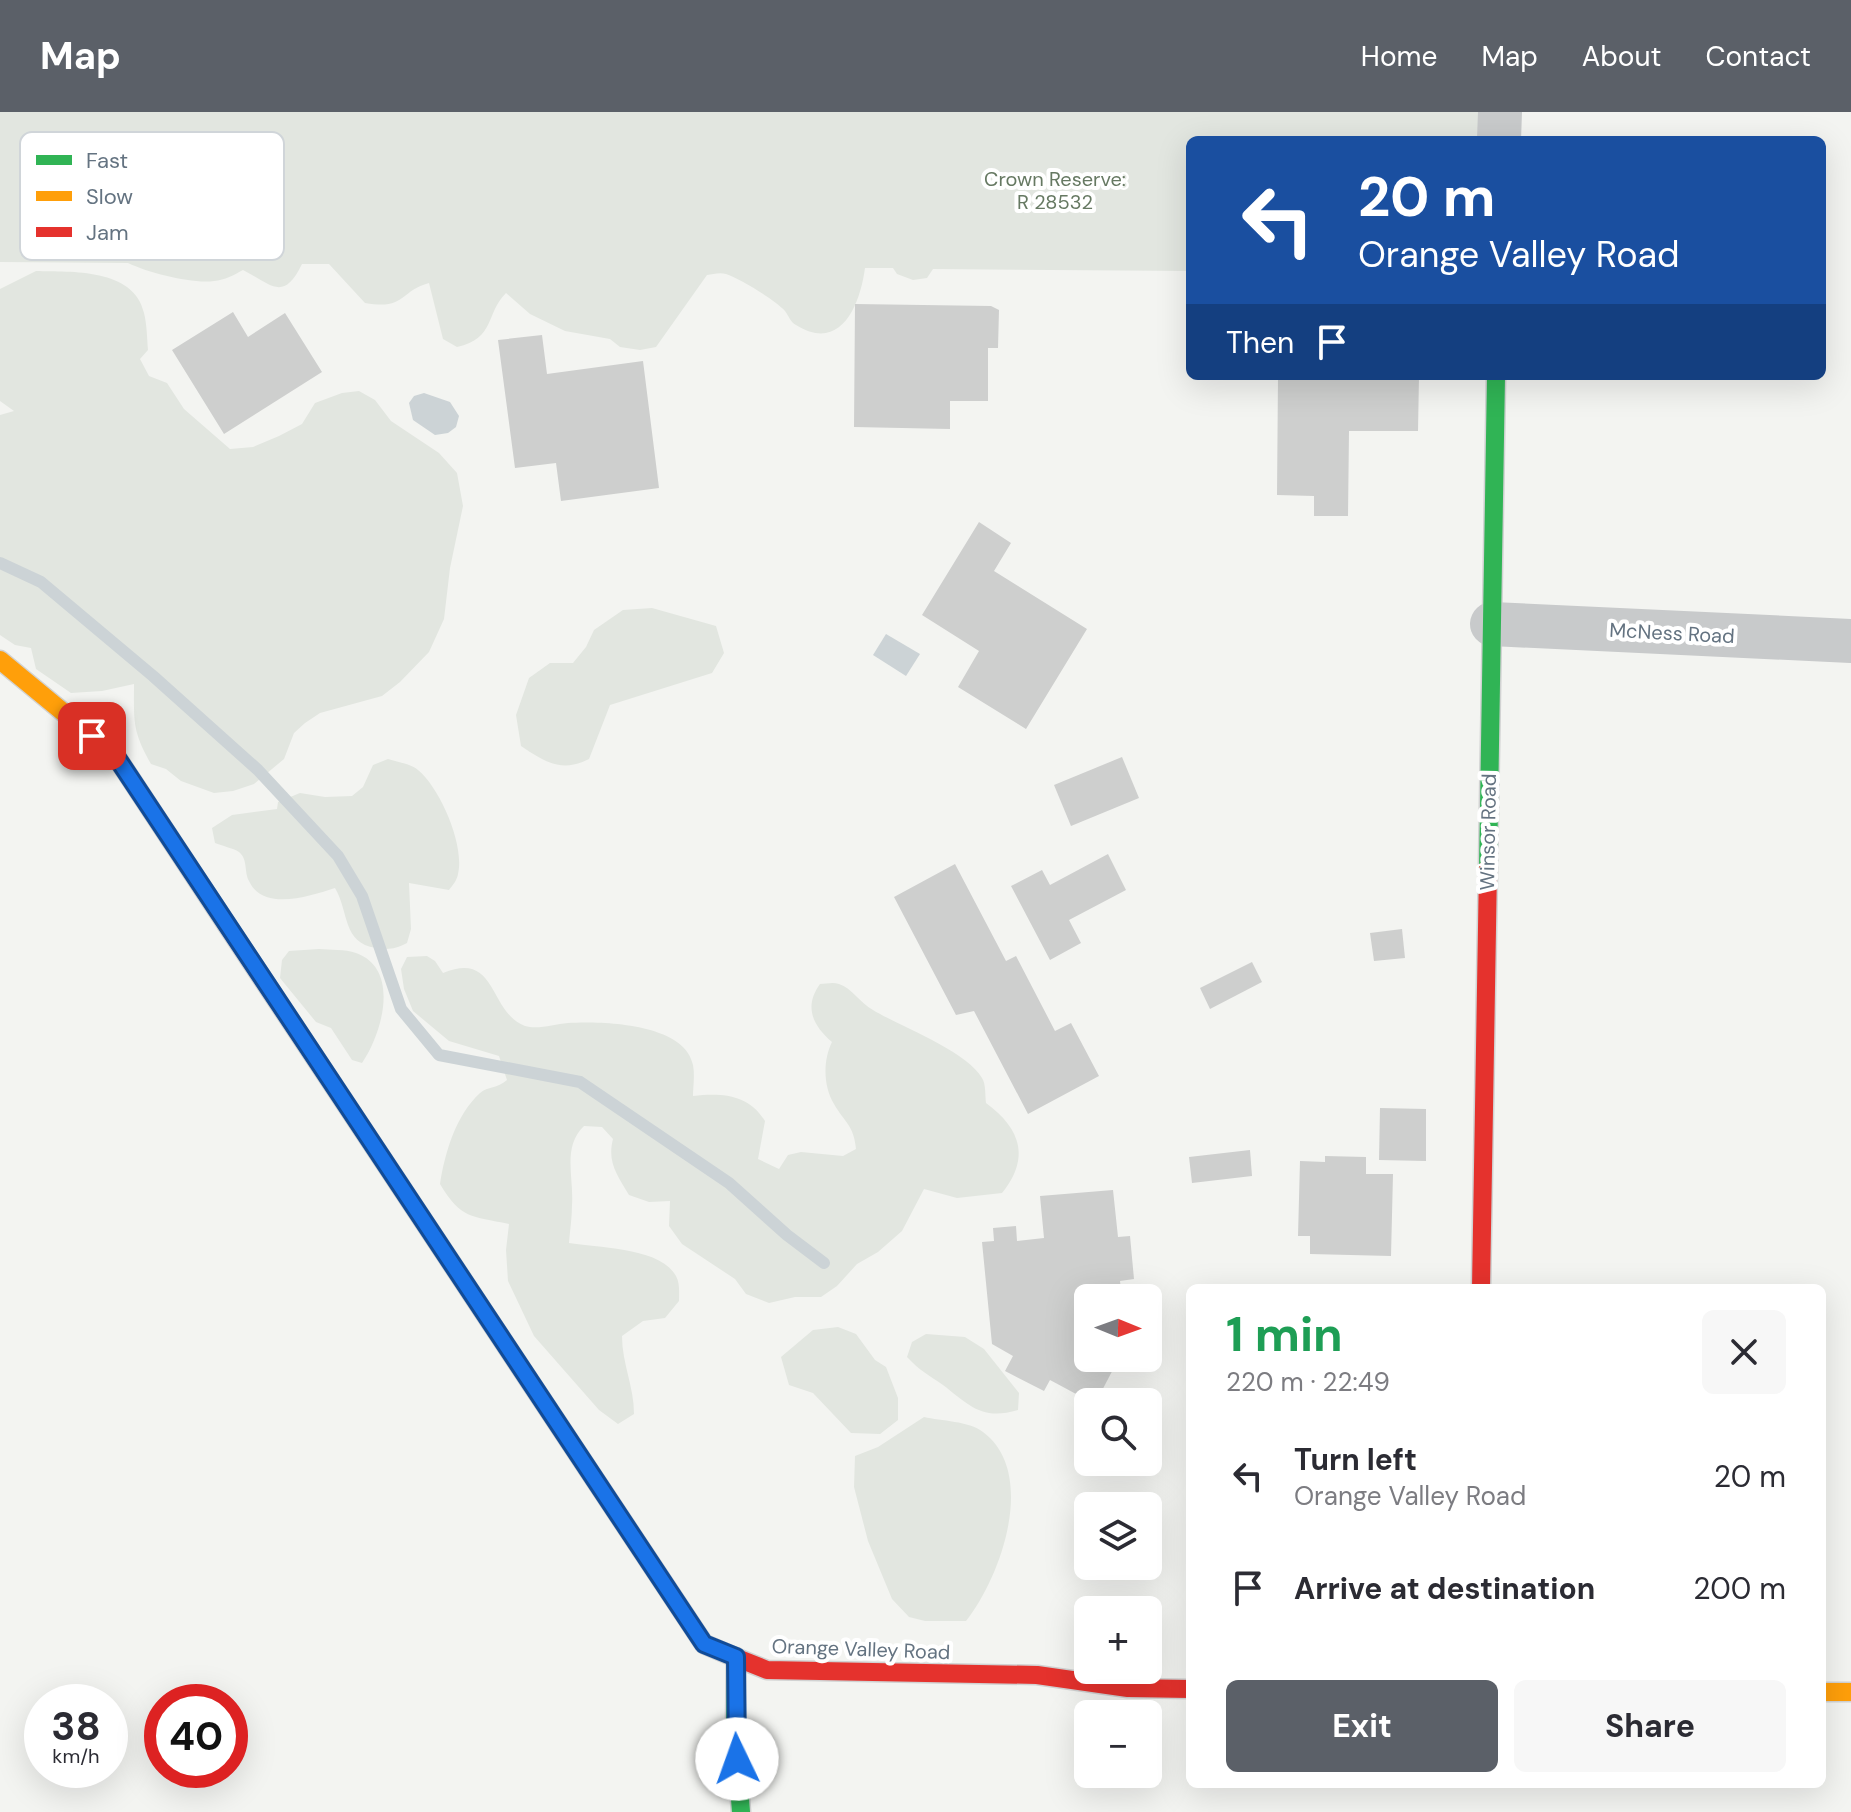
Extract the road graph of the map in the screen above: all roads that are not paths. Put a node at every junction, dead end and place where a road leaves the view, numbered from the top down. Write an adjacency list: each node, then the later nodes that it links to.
1 (1500, 112): 2 (street)
2 (1499, 136)
3 (1496, 380): 4 (street, Winsor Road)
4 (1492, 624): 5 (street, McNess Road); 7 (street, Winsor Road)
5 (1851, 641)
6 (0, 660): 8 (street, Orange Valley Road)
7 (1481, 1284)
8 (736, 1657): 10 (street, Orange Valley Road); 14 (street)
9 (1074, 1671): 10 (street, Orange Valley Road)
10 (1037, 1675): 11 (street, Orange Valley Road)
11 (1186, 1689)
12 (1826, 1692): 13 (street)
13 (1851, 1692)
14 (741, 1812)

